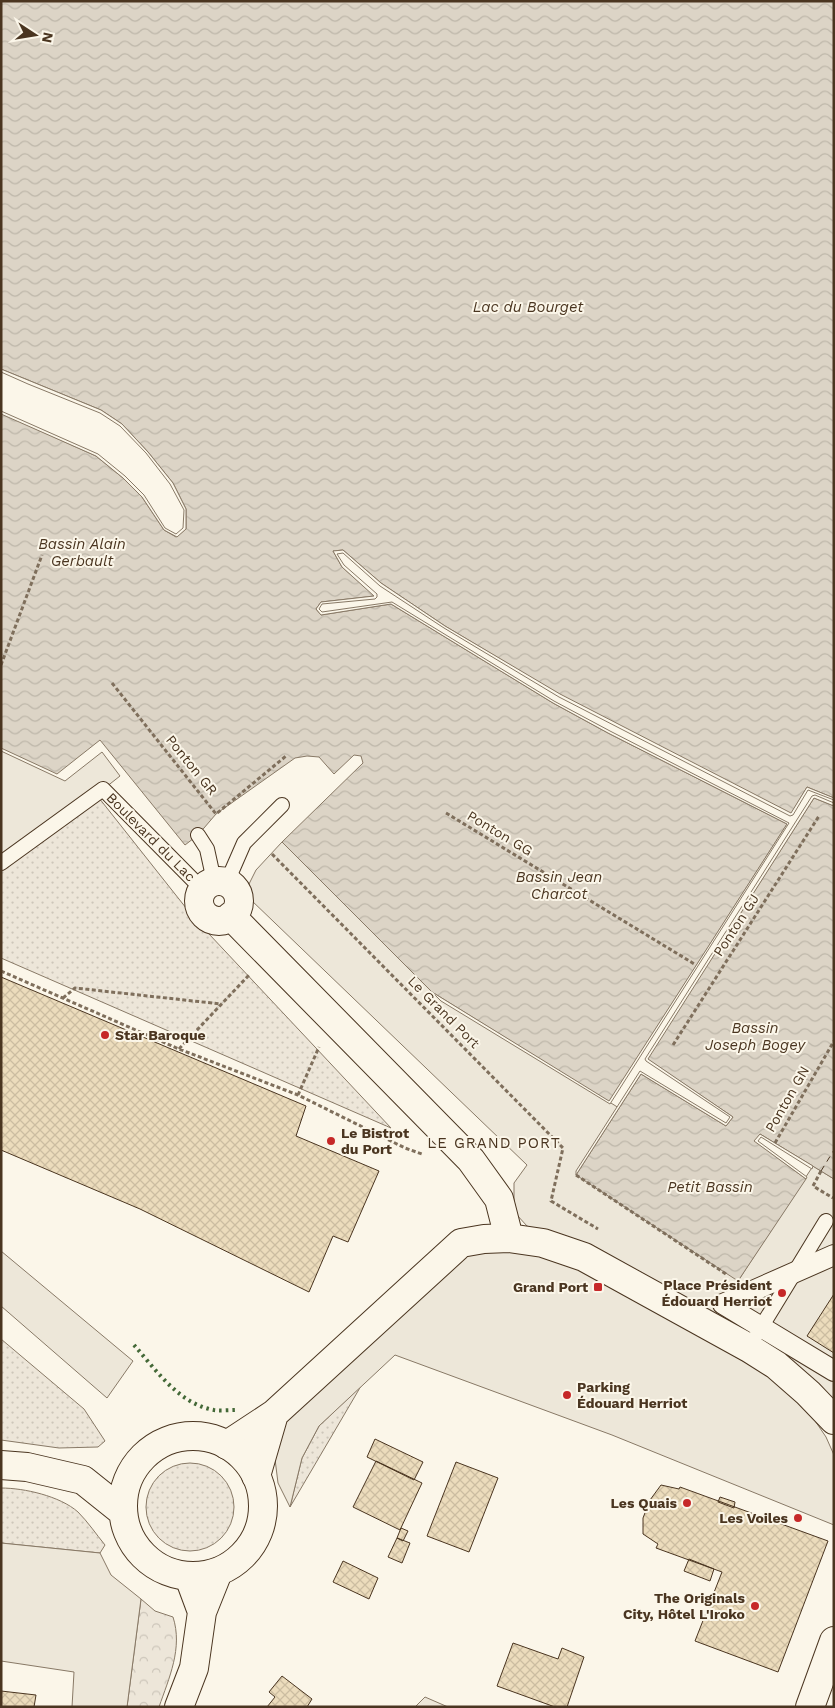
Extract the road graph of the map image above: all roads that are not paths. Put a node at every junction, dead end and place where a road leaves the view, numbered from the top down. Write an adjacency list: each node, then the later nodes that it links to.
1 (282, 804): 4 (lane)
2 (198, 835): 4 (lane)
3 (1, 863): 4 (lane, Boulevard du Lac)
4 (214, 884): 6 (street, Boulevard du Lac)
5 (826, 1220): 8 (lane)
6 (509, 1238): 9 (street); 11 (street)
7 (834, 1255): 8 (street)
8 (795, 1272): 9 (lane); 9 (street)
9 (755, 1337): 10 (street); 12 (street)
10 (834, 1371)
11 (274, 1414): 13 (street); 16 (street)
12 (834, 1420)
13 (227, 1445): 15 (street); 16 (street)
14 (1, 1465): 17 (street)
15 (133, 1470): 17 (street); 18 (street)
16 (256, 1476): 19 (street)
17 (83, 1480): 18 (street)
18 (123, 1512): 20 (street)
19 (218, 1572): 20 (street); 21 (street)
20 (189, 1577): 21 (street)
21 (202, 1612): 23 (street)
22 (834, 1641): 24 (street)
23 (179, 1707)
24 (810, 1707)

